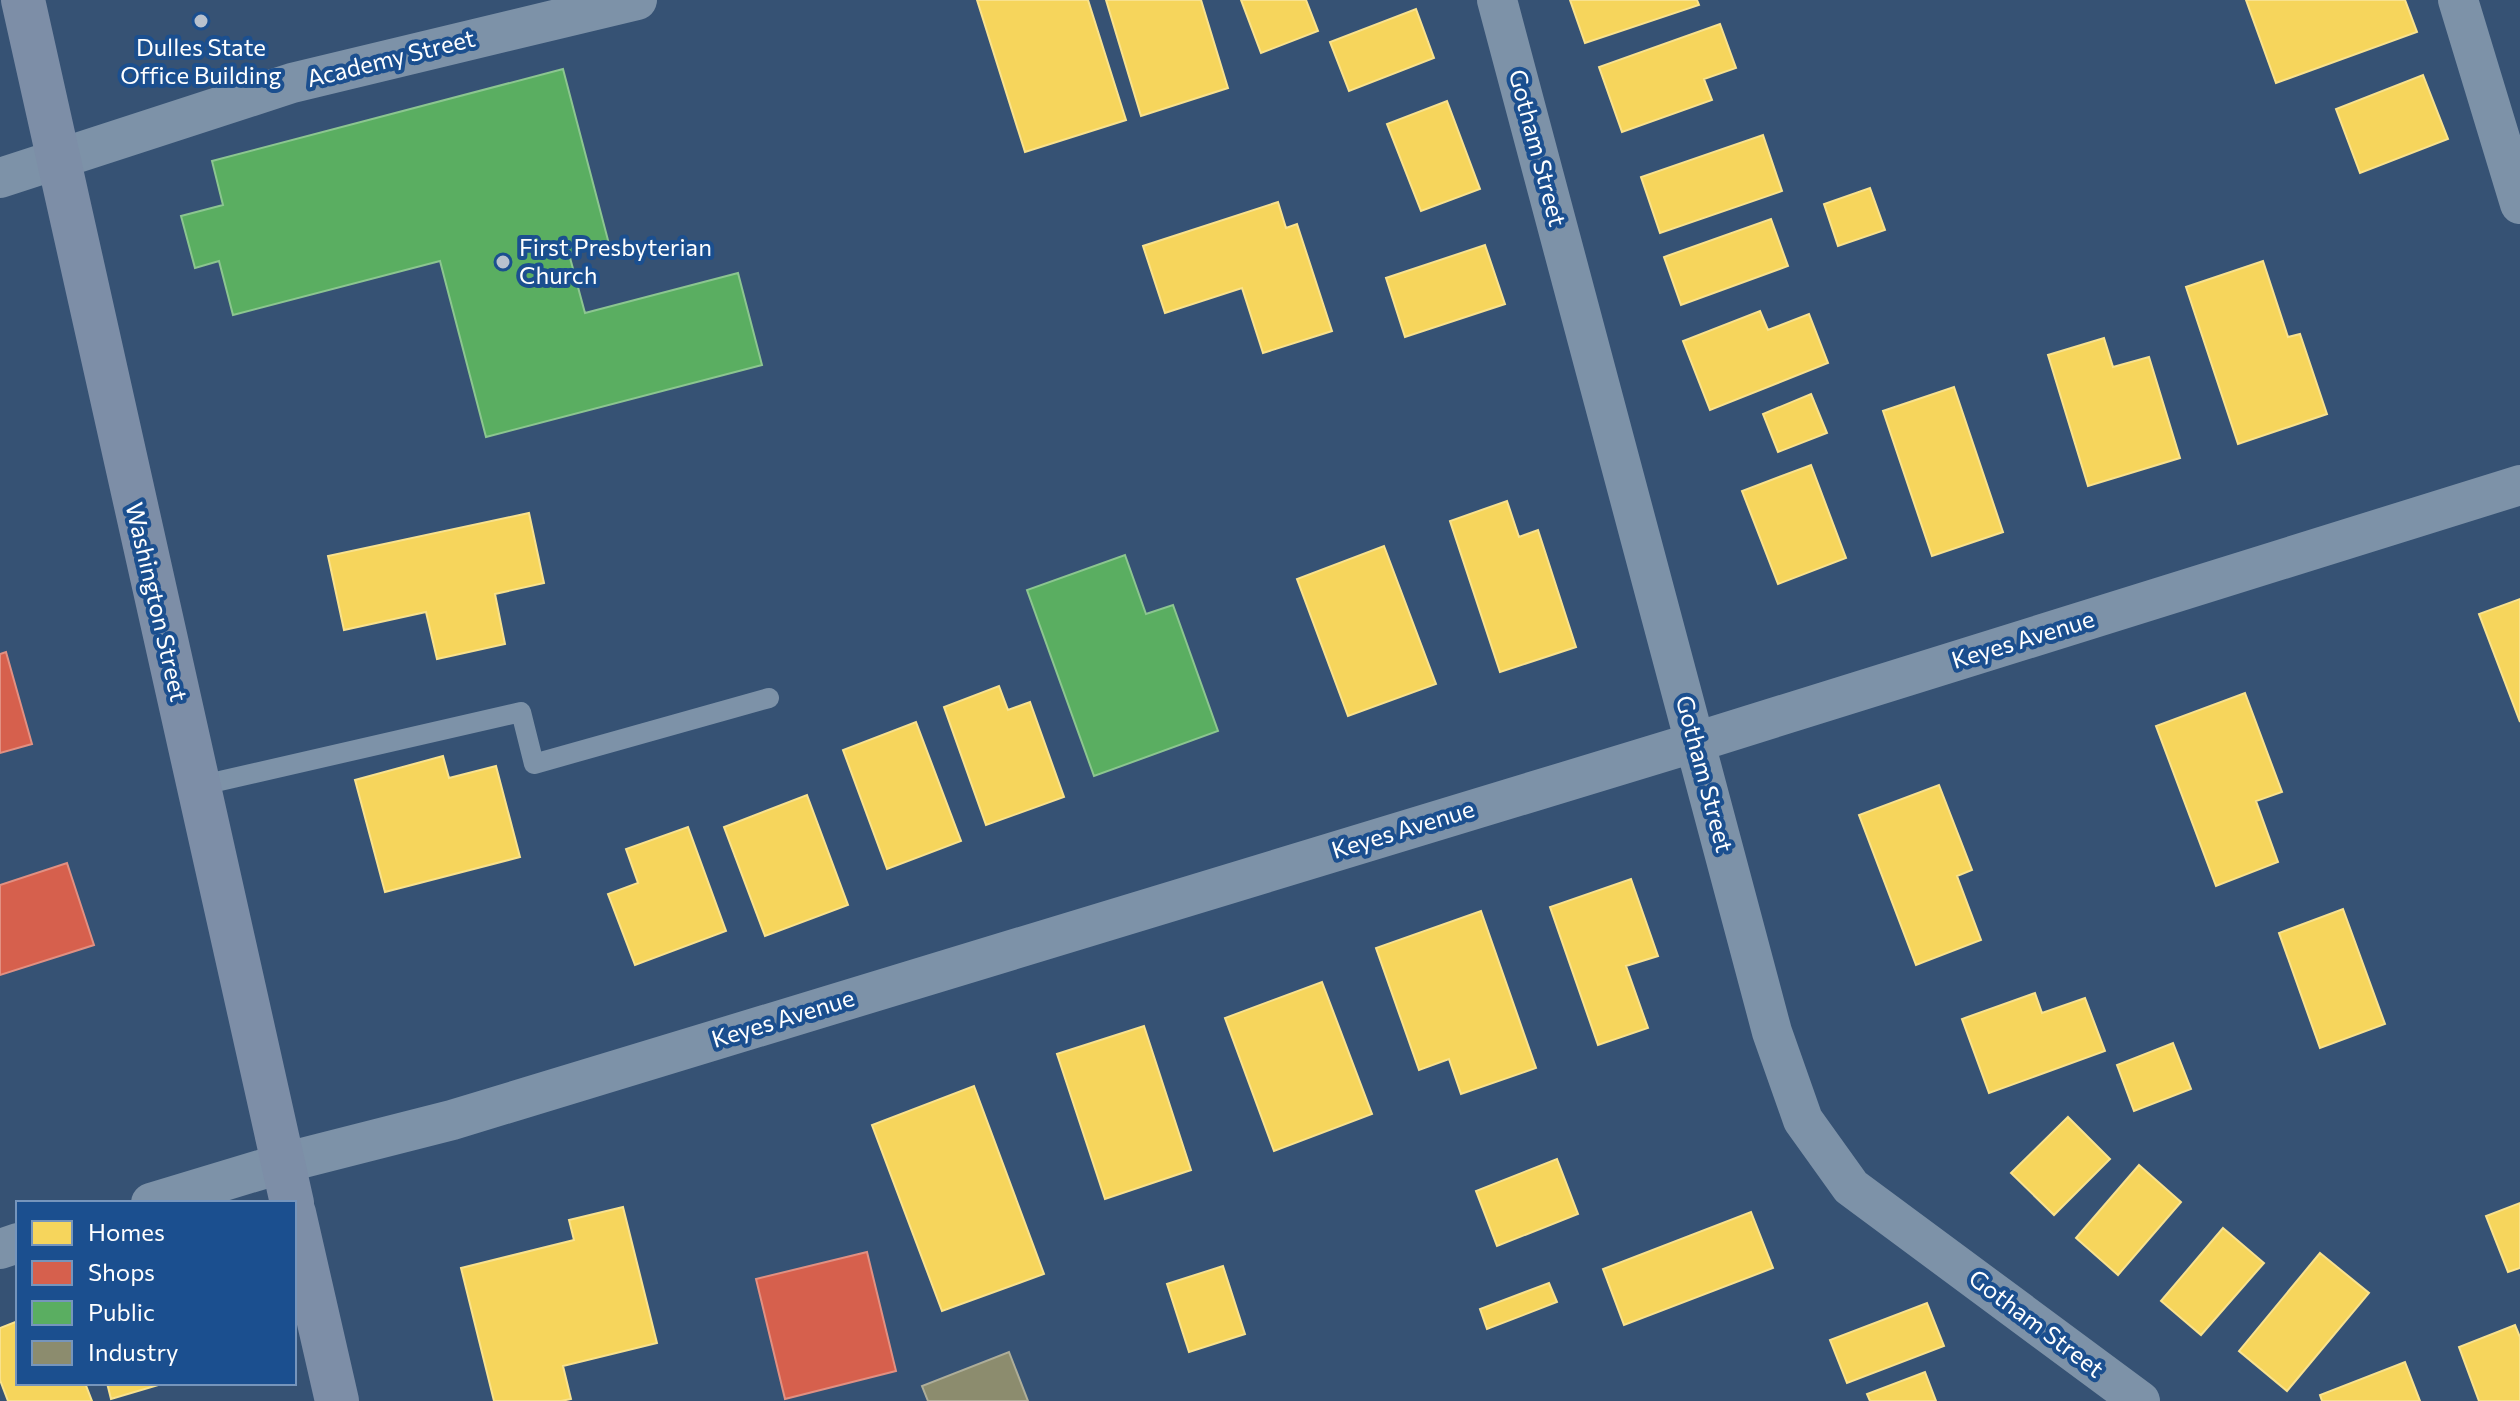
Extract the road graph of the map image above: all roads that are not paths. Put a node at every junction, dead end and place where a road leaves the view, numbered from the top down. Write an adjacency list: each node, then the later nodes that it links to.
1 (23, 0): 5 (main road, Washington Street)
2 (637, 0): 5 (street, Academy Street)
3 (1497, 0): 10 (street, Gotham Street)
4 (2458, 0): 7 (street)
5 (57, 160): 6 (street, Academy Street); 11 (main road, Washington Street)
6 (0, 178)
7 (2520, 204)
8 (2520, 485): 10 (street, Keyes Avenue)
9 (769, 698): 11 (lane)
10 (1696, 742): 12 (street, Keyes Avenue); 16 (street, Gotham Street)
11 (198, 786): 12 (main road, Washington Street)
12 (287, 1183): 13 (street, Keyes Avenue)
13 (165, 1201)
14 (296, 1222): 15 (main road)
15 (337, 1401)
16 (2140, 1401)

